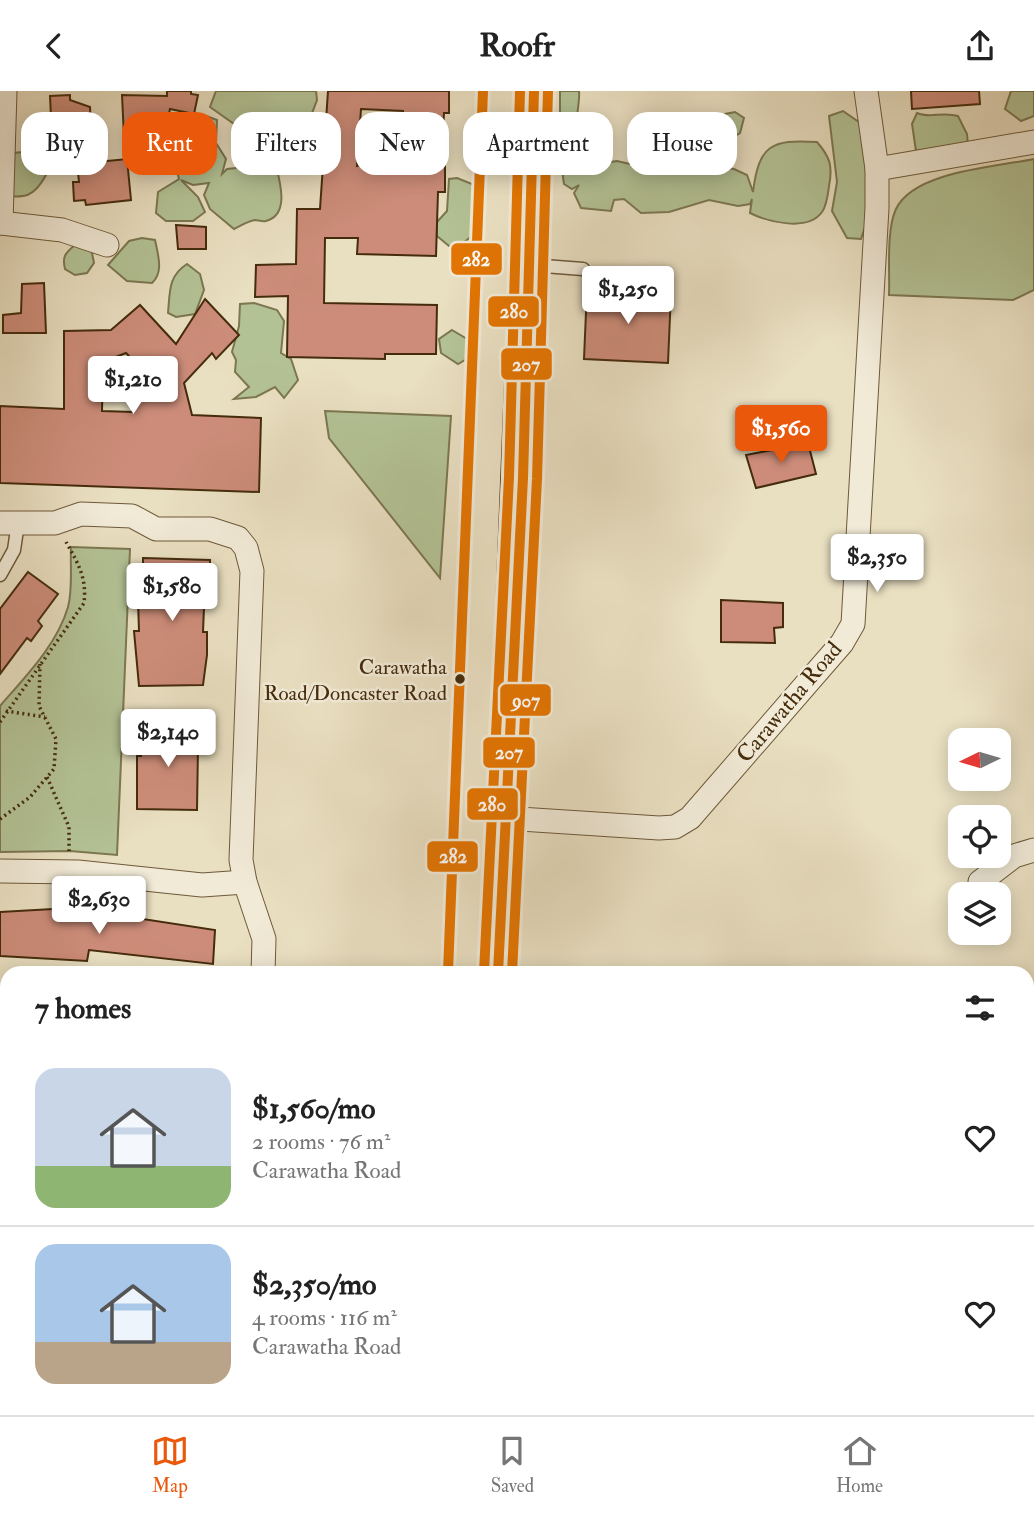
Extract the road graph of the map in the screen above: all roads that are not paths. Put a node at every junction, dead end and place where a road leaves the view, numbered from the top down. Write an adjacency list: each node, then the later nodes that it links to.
1 (5, 91): 7 (street)
2 (497, 91): 9 (main road)
3 (534, 91): 10 (main road)
4 (866, 91): 6 (street, Carawatha Road)
5 (1034, 142): 6 (street)
6 (877, 169): 14 (street, Carawatha Road)
7 (1, 223): 8 (street)
8 (107, 245)
9 (492, 263): 10 (lane); 14 (main road)
10 (529, 265): 11 (lane); 14 (main road)
11 (583, 269)
12 (9, 523): 13 (lane); 17 (street)
13 (0, 575)
14 (487, 817): 20 (main road); 21 (main road)
15 (1034, 850): 18 (street)
16 (0, 871): 17 (street)
17 (244, 881): 19 (street)
18 (981, 882)
19 (262, 966)
20 (464, 966)
21 (498, 966)

